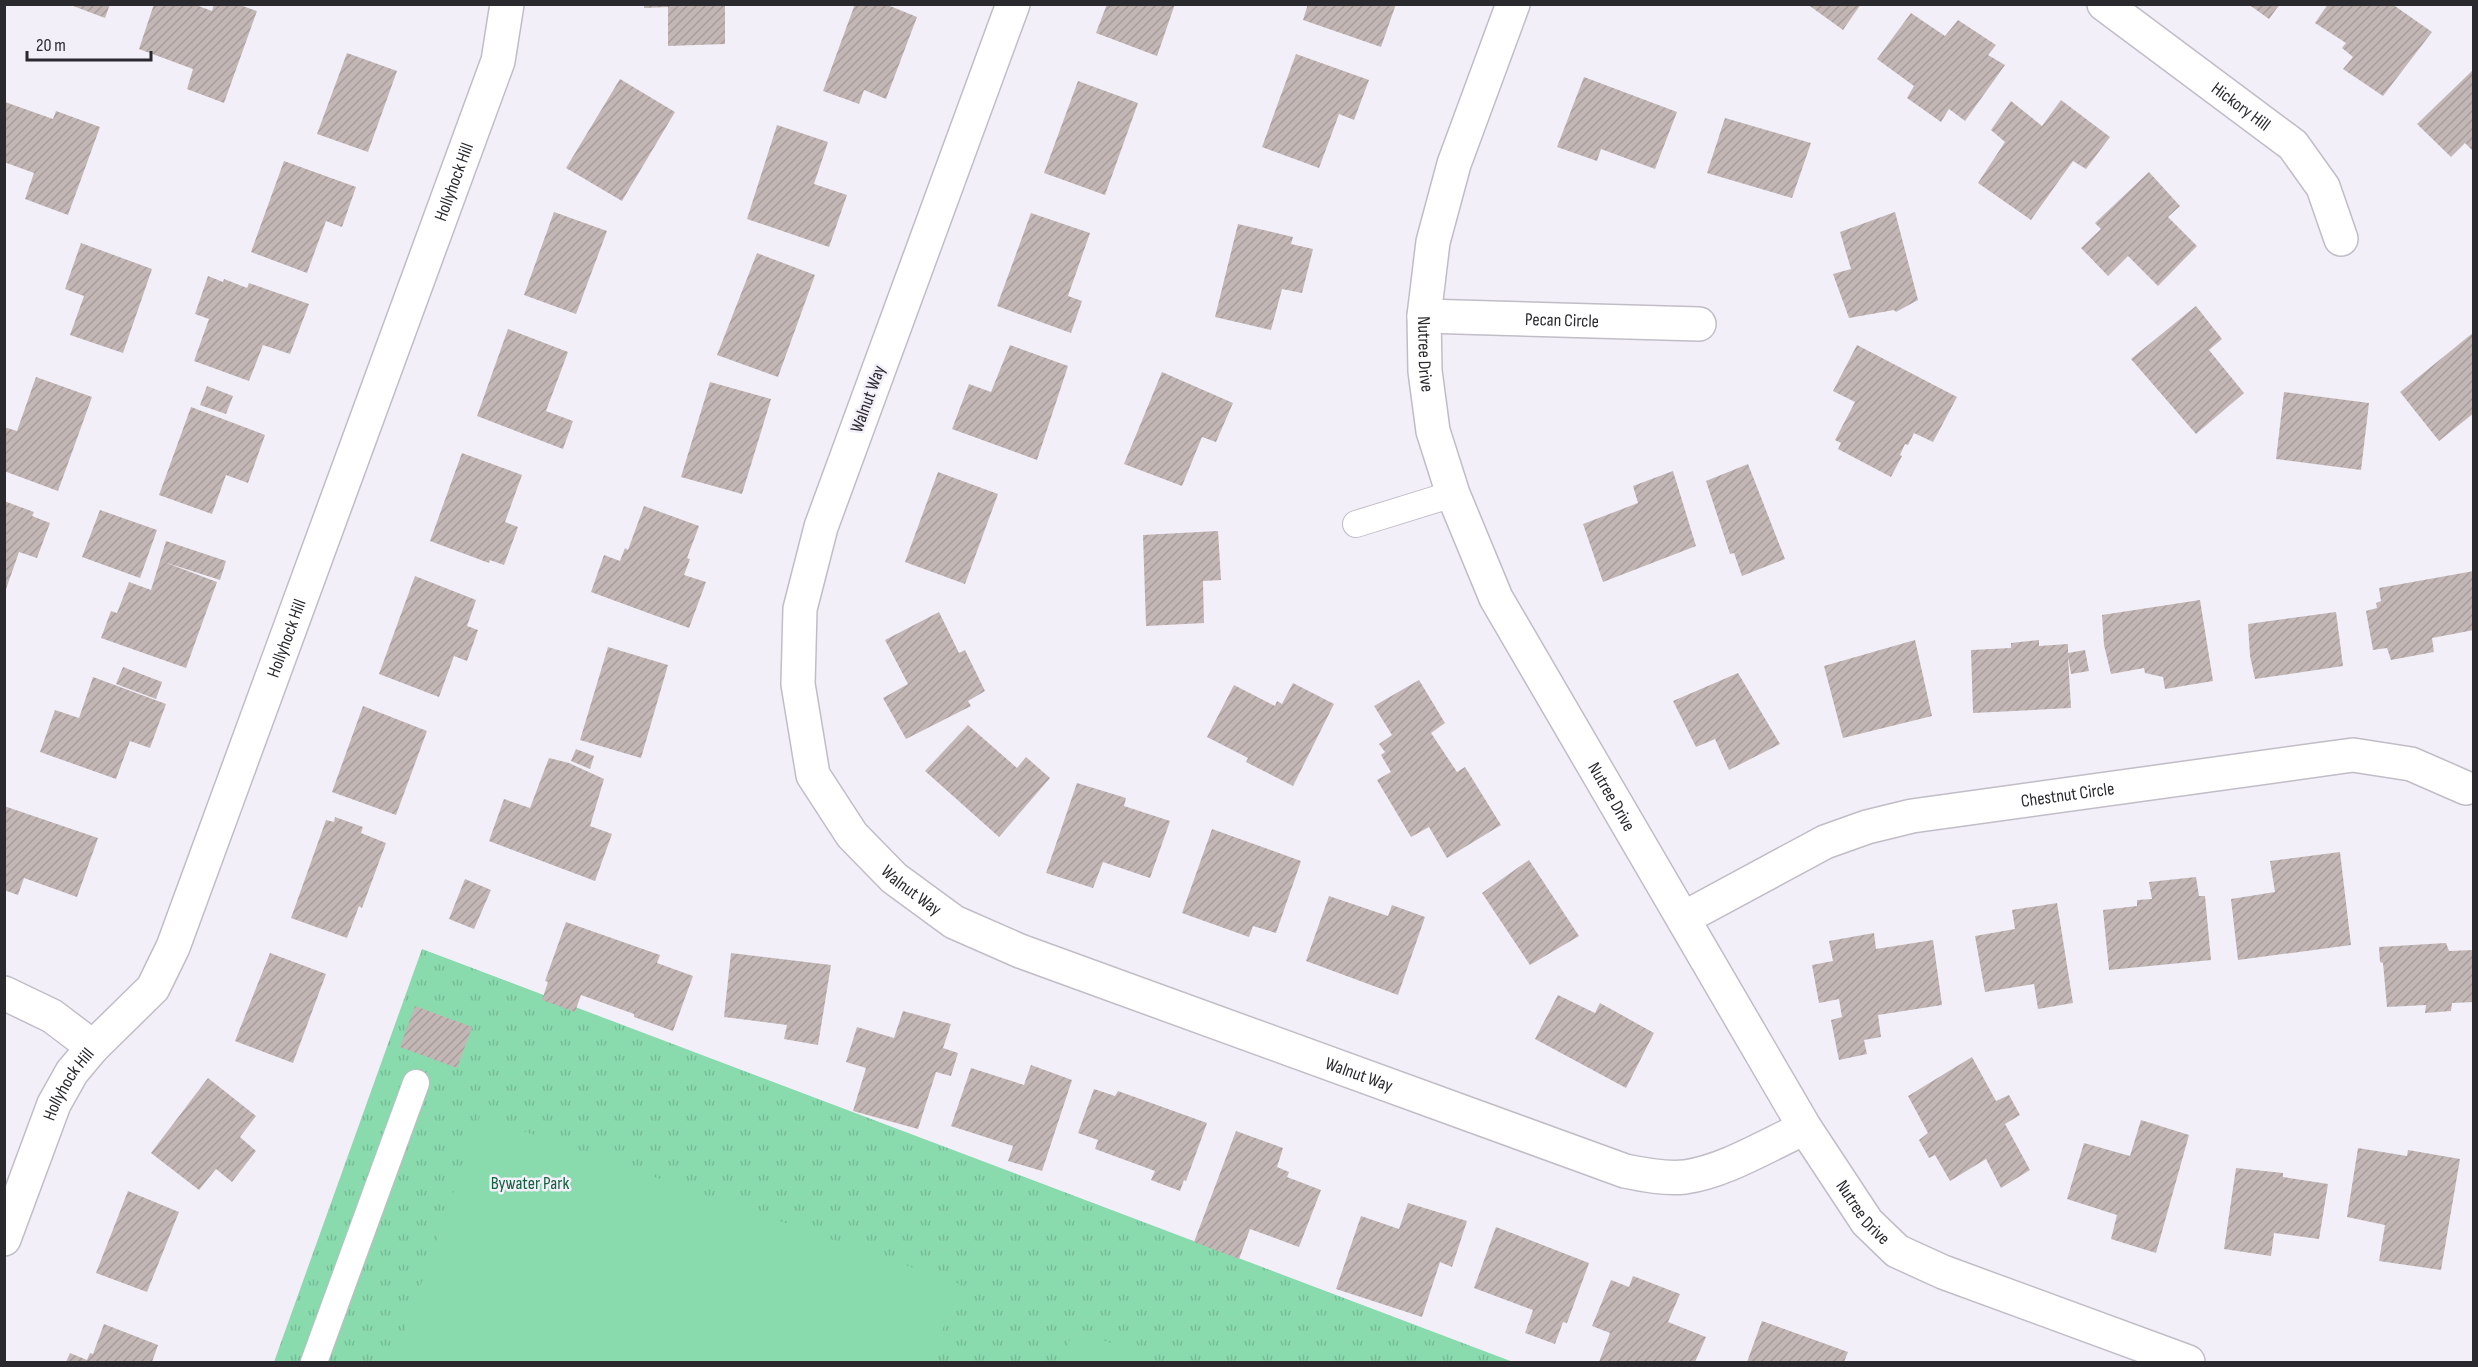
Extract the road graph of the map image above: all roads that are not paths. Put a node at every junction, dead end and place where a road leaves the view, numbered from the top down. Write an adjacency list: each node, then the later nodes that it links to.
1 (507, 4): 13 (street, Hollyhock Hill)
2 (1013, 4): 15 (street, Walnut Way)
3 (1514, 4): 6 (street, Nutree Drive)
4 (2104, 4): 5 (street, Hickory Hill)
5 (2342, 239)
6 (1424, 316): 7 (street, Pecan Circle); 8 (street, Nutree Drive)
7 (1699, 324)
8 (1453, 494): 9 (lane); 11 (street, Nutree Drive)
9 (1356, 524)
10 (2466, 788): 11 (street, Chestnut Circle)
11 (1684, 918): 15 (street, Nutree Drive)
12 (4, 993): 13 (street)
13 (93, 1047): 16 (street, Hollyhock Hill)
14 (416, 1083): 17 (lane)
15 (1805, 1128): 18 (street, Nutree Drive)
16 (4, 1239)
17 (314, 1362)
18 (2188, 1362)

